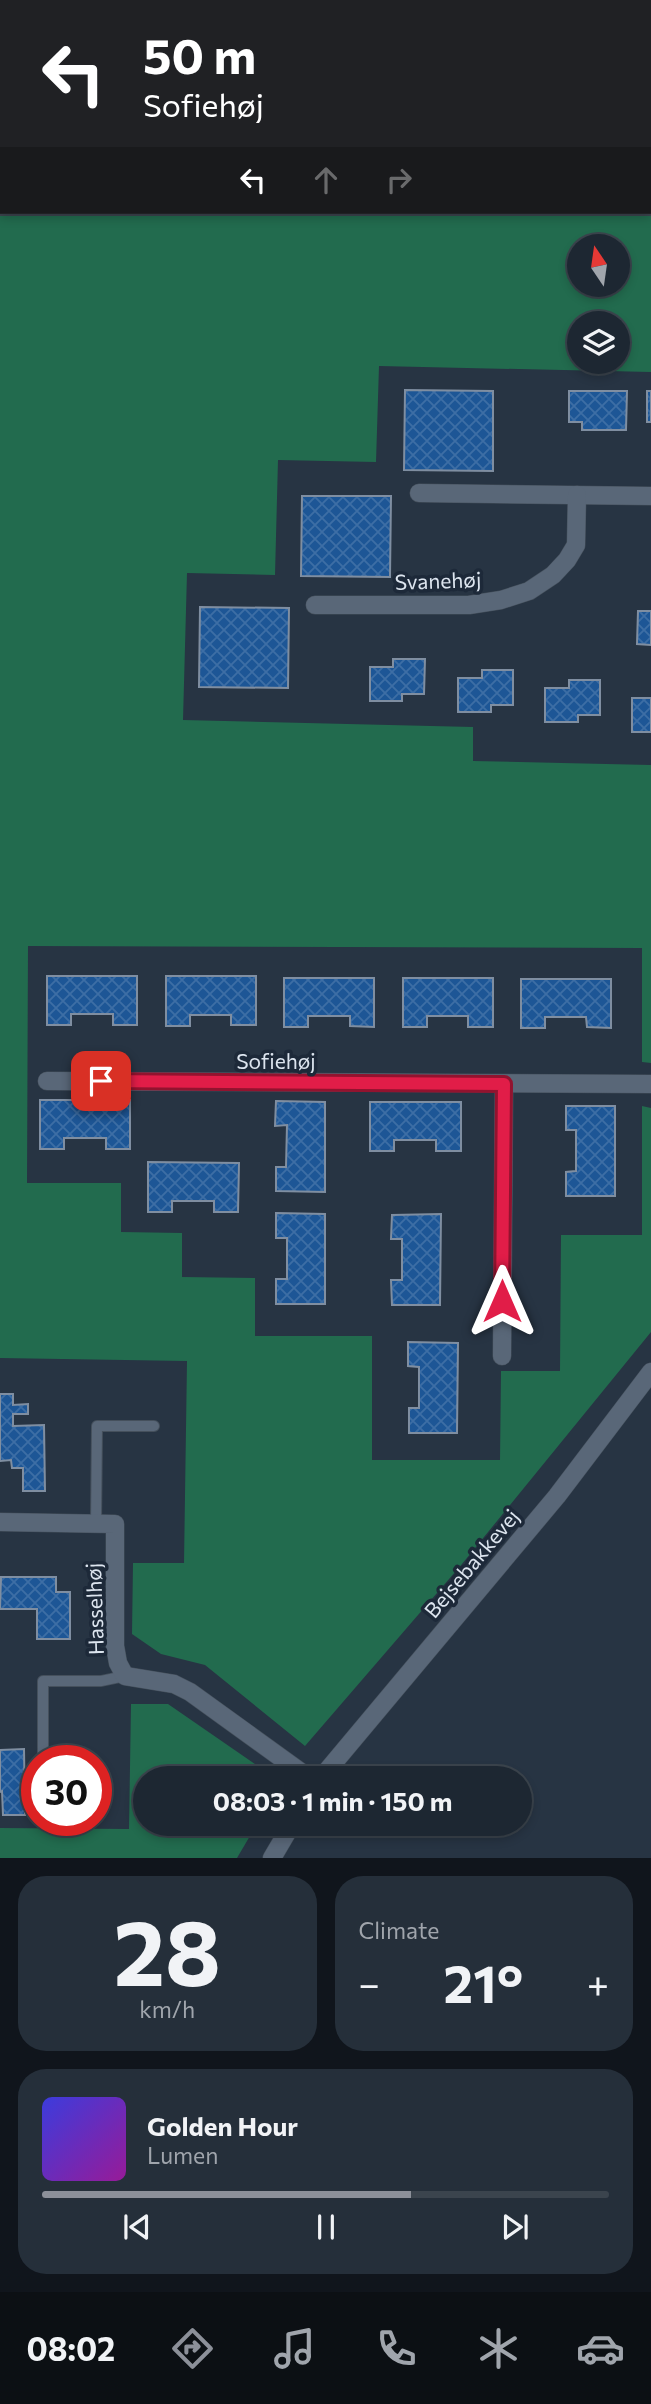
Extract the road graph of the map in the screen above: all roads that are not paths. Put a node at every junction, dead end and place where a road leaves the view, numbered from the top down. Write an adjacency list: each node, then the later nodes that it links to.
1 (419, 493): 2 (street)
2 (577, 495): 3 (street); 4 (street, Svanehøj)
3 (651, 496)
4 (315, 605)
5 (47, 1081): 6 (street, Sofiehøj)
6 (504, 1084): 7 (street, Sofiehøj); 8 (street)
7 (651, 1084)
8 (502, 1356)
9 (651, 1372): 16 (street, Bejsebakkevej)
10 (154, 1426): 12 (lane)
11 (0, 1522): 12 (street)
12 (96, 1524): 13 (street, Hasselhøj)
13 (125, 1676): 14 (lane); 15 (street, Hasselhøj)
14 (43, 1745)
15 (292, 1766)
16 (331, 1766)
17 (285, 1836): 18 (street)
18 (271, 1858)

